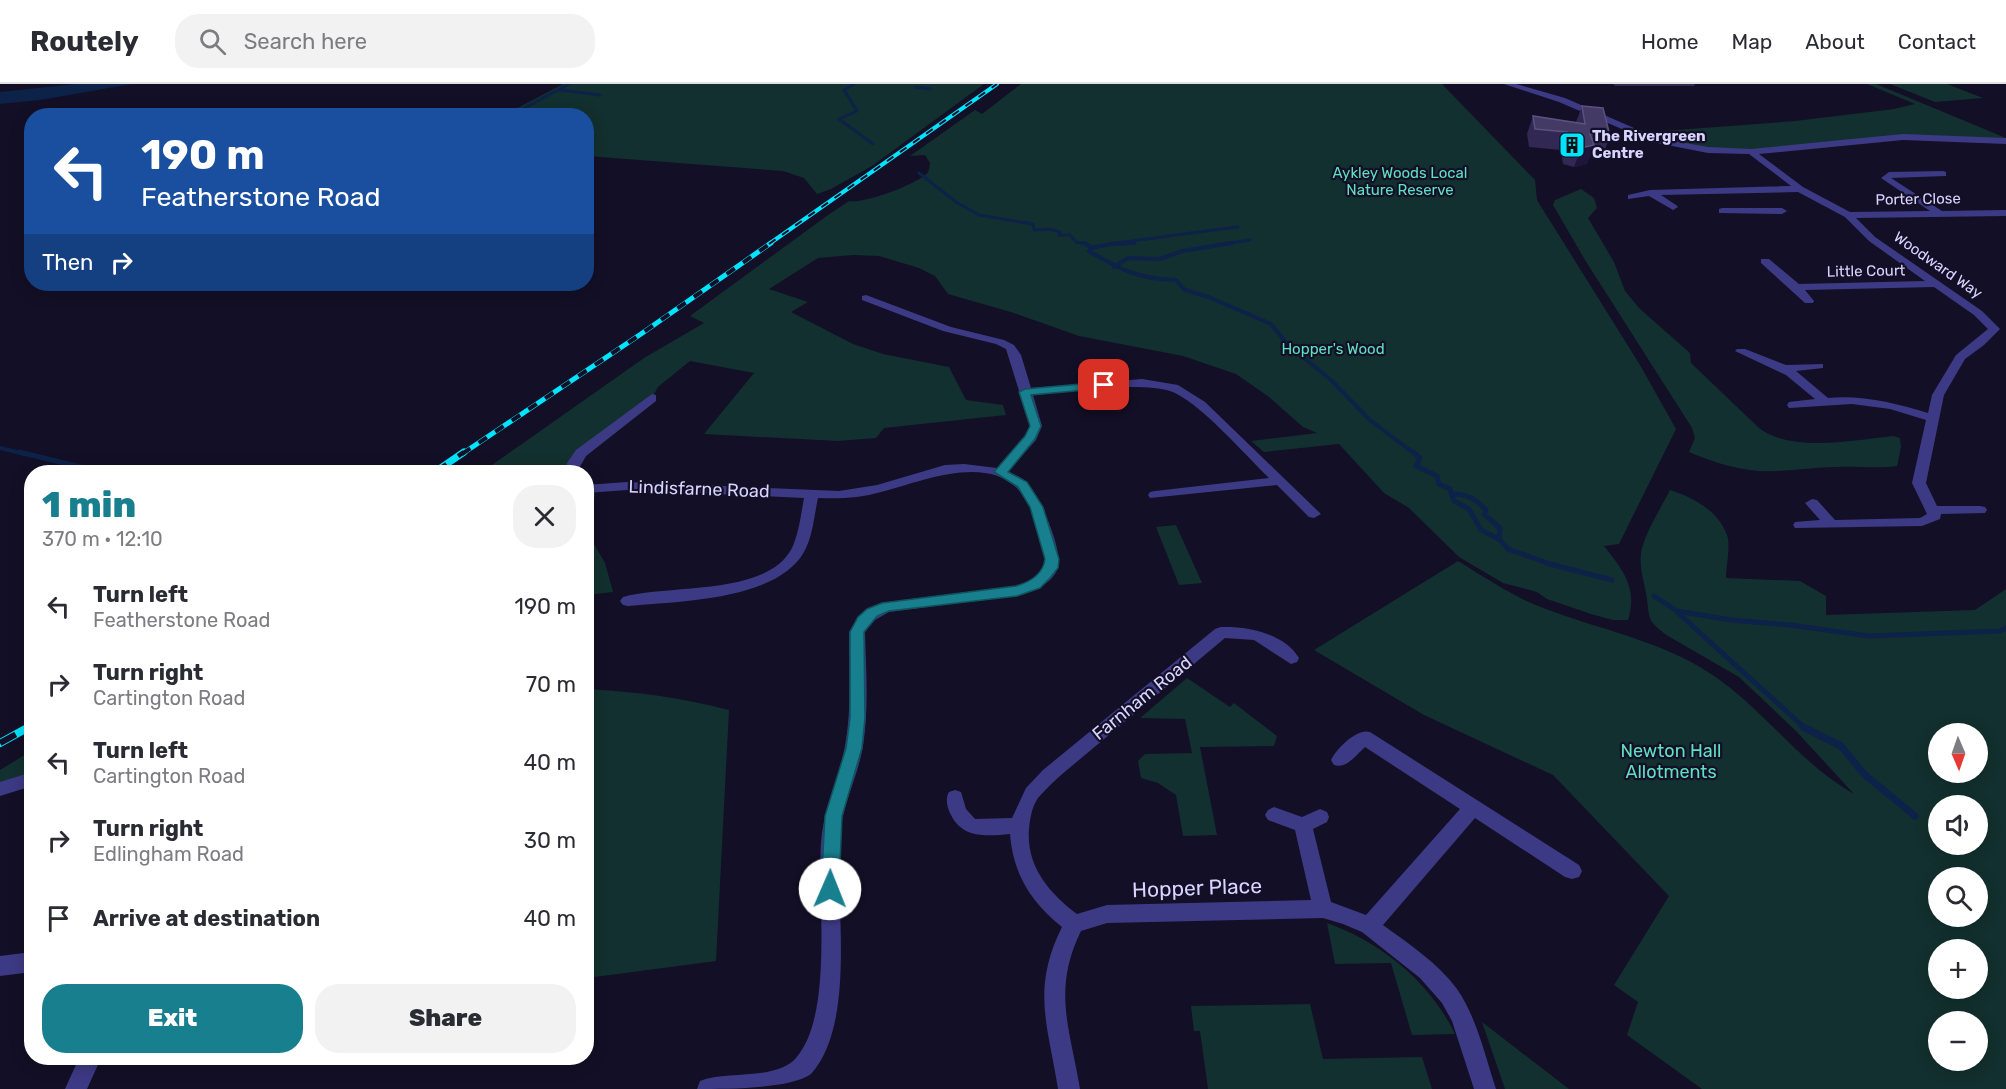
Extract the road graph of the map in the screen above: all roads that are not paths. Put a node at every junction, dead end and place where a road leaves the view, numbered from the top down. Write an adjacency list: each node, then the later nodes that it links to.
1 (1508, 84): 3 (street)
2 (2005, 141): 3 (street)
3 (1751, 152): 7 (street, Woodward Way)
4 (1912, 167): 5 (street)
5 (1924, 174): 6 (street); 15 (street)
6 (1943, 174)
7 (1800, 189): 8 (street); 18 (street, Woodward Way)
8 (1723, 190): 9 (street); 13 (street)
9 (1650, 193): 10 (street); 11 (street)
10 (1631, 197)
11 (1673, 207)
12 (1722, 211): 13 (street)
13 (1750, 211): 14 (street)
14 (1782, 211)
15 (1939, 213): 17 (street, Porter Close); 18 (street, Porter Close)
16 (2006, 213): 17 (street, Porter Close)
17 (1988, 214): 19 (street)
18 (1848, 215): 21 (street, Woodward Way)
19 (2006, 225)
20 (1765, 261): 22 (street)
21 (1935, 284): 22 (street, Little Court); 32 (street, Woodward Way)
22 (1796, 287): 24 (street)
23 (866, 298): 28 (street)
24 (1809, 301)
25 (1742, 351): 27 (street)
26 (1819, 366): 27 (street)
27 (1790, 372): 30 (street)
28 (1025, 392): 34 (street); 35 (street)
29 (652, 398): 33 (street)
30 (1826, 402): 31 (street); 32 (street)
31 (1793, 405)
32 (1932, 418): 40 (street, Woodward Way)
33 (573, 465)
34 (1000, 472): 37 (street, Lindisfarne Road); 62 (street)
35 (1280, 481): 38 (street); 42 (street)
36 (594, 488): 37 (street, Lindisfarne Road)
37 (812, 494): 45 (street)
38 (1155, 495)
39 (1812, 503): 43 (street)
40 (1934, 510): 41 (street); 43 (street)
41 (1980, 510)
42 (1314, 513)
43 (1831, 524): 44 (street)
44 (1800, 525)
45 (628, 601)
46 (1291, 658): 53 (street, Farnham Road)
47 (1340, 760): 51 (street)
48 (24, 782): 49 (street)
49 (0, 789)
50 (955, 797): 53 (street)
51 (1473, 807): 54 (street); 57 (street)
52 (1275, 815): 55 (street)
53 (1019, 825): 56 (street, Farnham Road)
54 (1572, 871)
55 (1323, 909): 56 (street, Hopper Place); 57 (street, Hopper Place)
56 (1074, 924): 63 (street)
57 (1369, 926): 64 (street)
58 (24, 963): 59 (street)
59 (0, 966)
60 (87, 1065): 61 (street)
61 (76, 1089)
62 (708, 1089)
63 (1069, 1089)
64 (1485, 1089)

